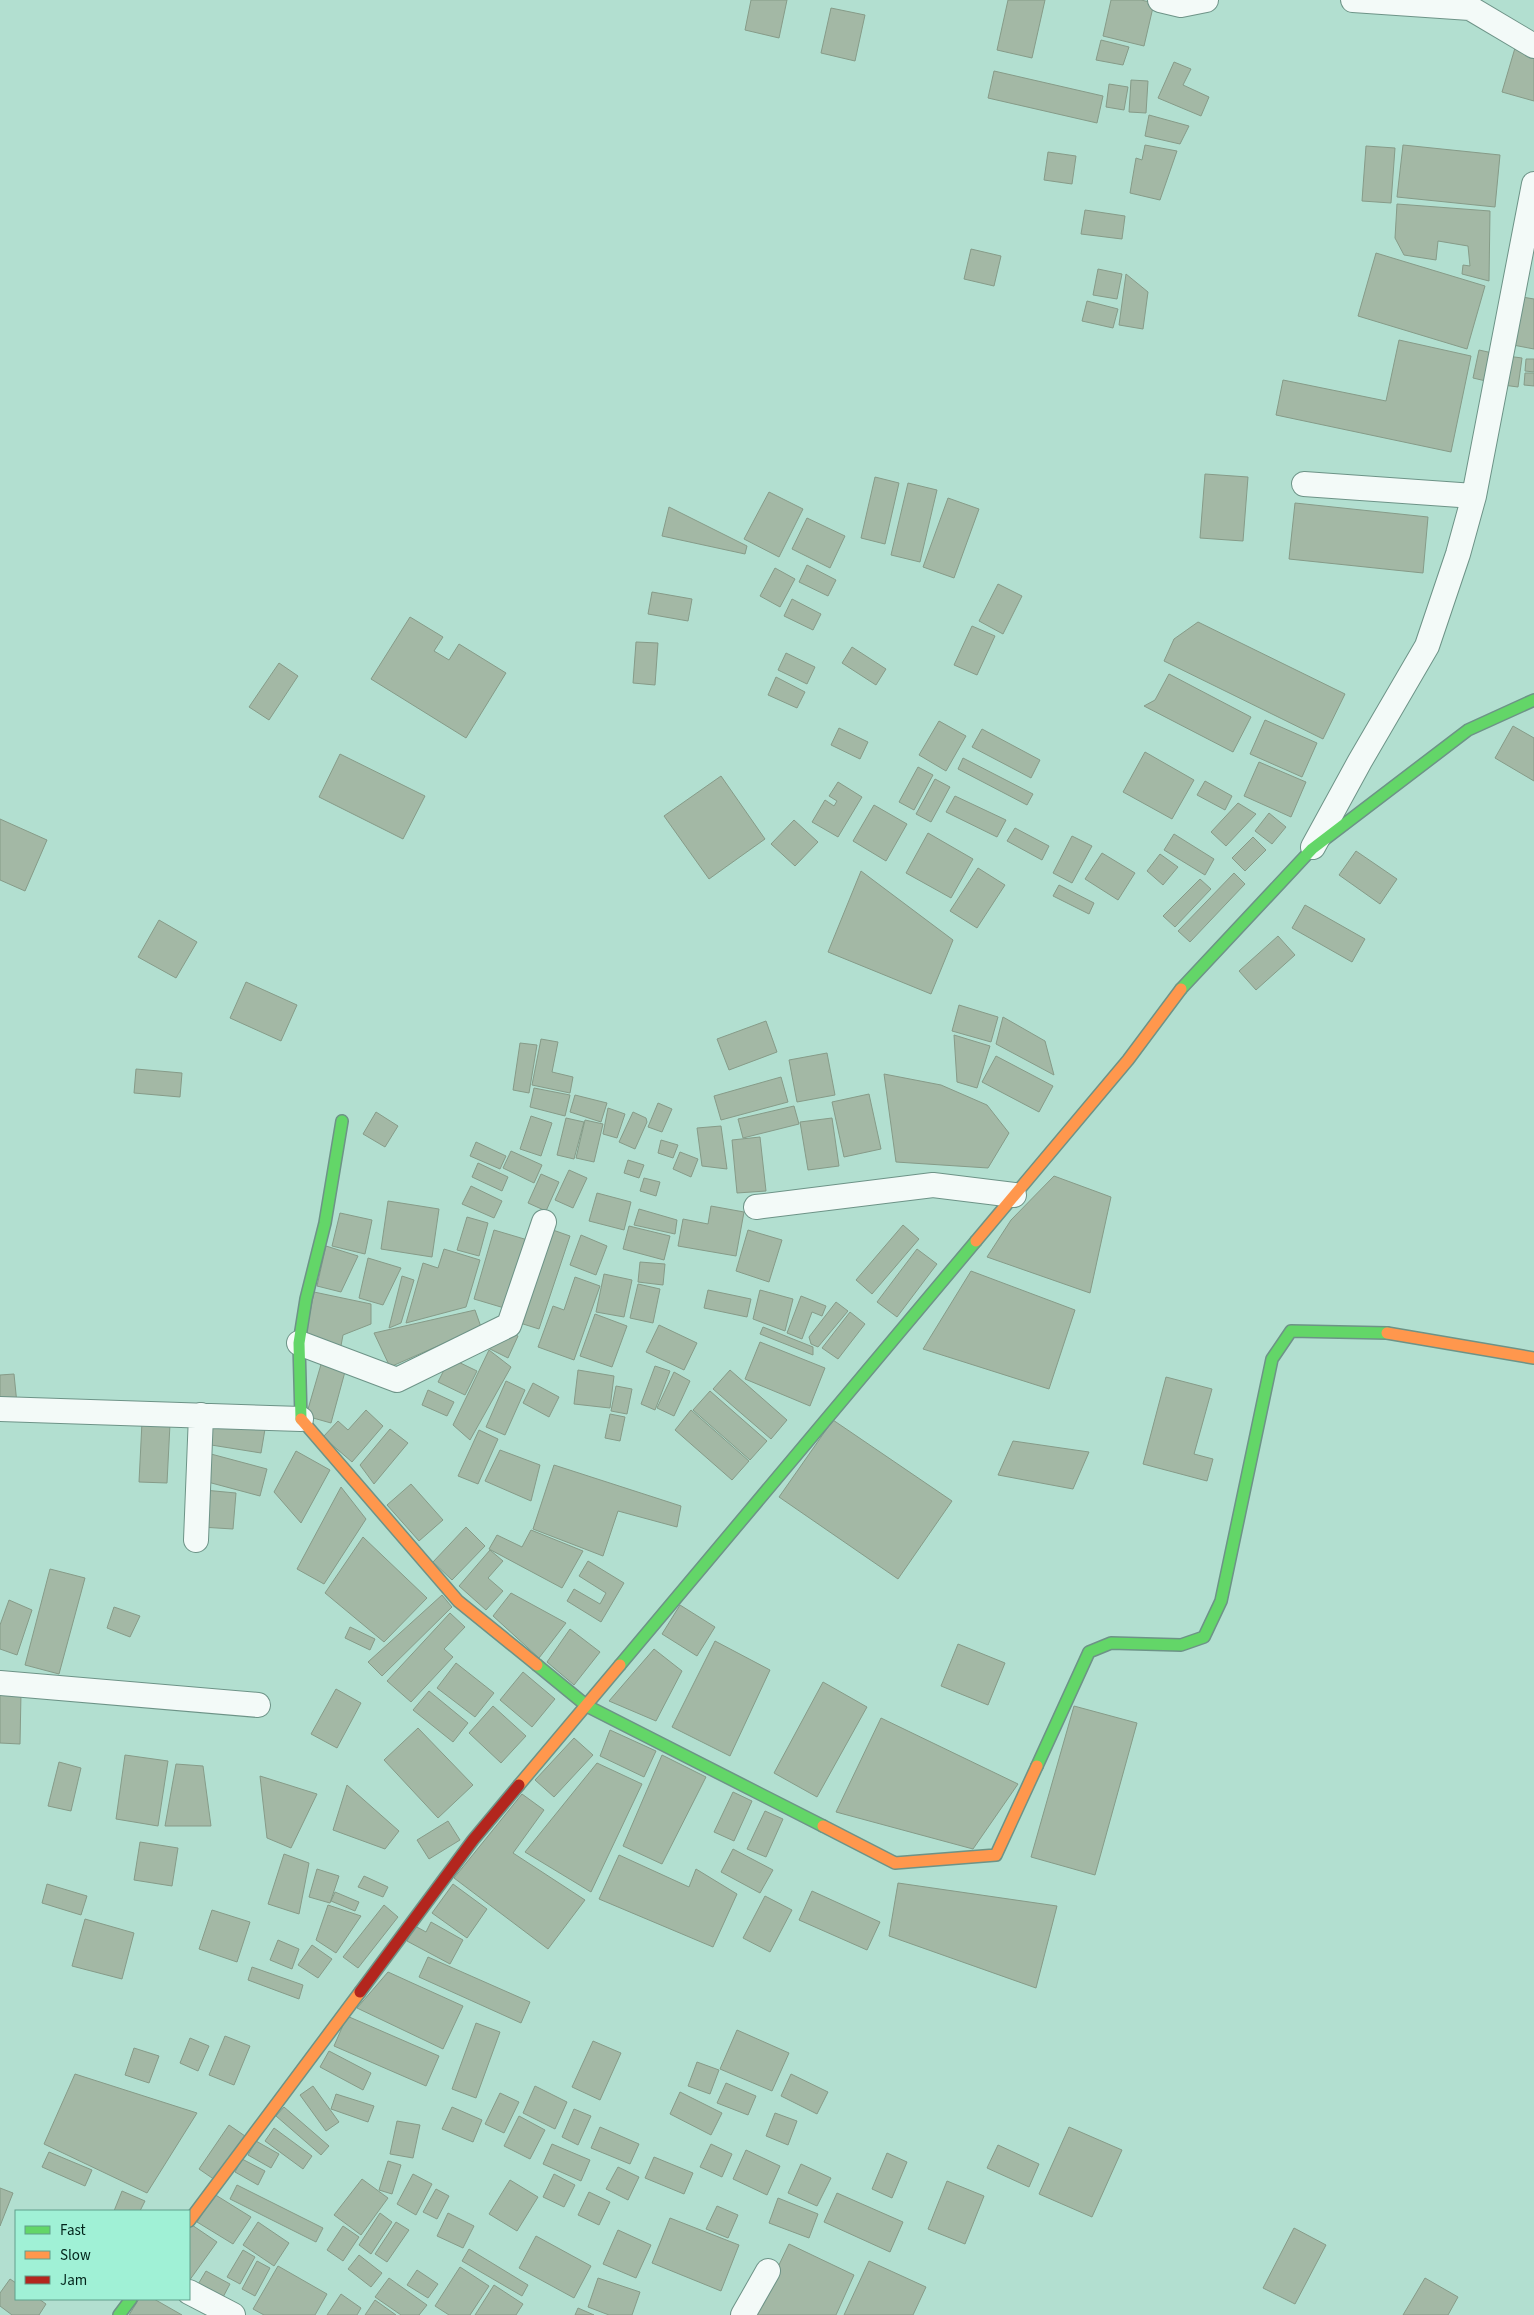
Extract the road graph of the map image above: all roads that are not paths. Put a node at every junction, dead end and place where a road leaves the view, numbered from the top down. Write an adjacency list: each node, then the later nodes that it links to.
1 (1160, 0): 2 (street)
2 (1206, 0)
3 (1353, 0): 4 (street)
4 (1534, 46)
5 (1534, 184): 7 (street)
6 (1304, 484): 7 (street)
7 (1474, 496): 9 (street)
8 (1534, 700): 9 (street)
9 (1312, 849): 11 (street)
10 (342, 1121): 14 (street)
11 (1014, 1195): 12 (street); 22 (street)
12 (756, 1207)
13 (544, 1222): 14 (street)
14 (299, 1344): 18 (street)
15 (1534, 1358): 22 (street)
16 (0, 1409): 17 (street)
17 (201, 1415): 18 (street); 19 (street)
18 (301, 1419): 22 (street)
19 (196, 1540)
20 (0, 1683): 21 (street)
21 (258, 1705)
22 (587, 1706): 23 (street)
23 (190, 2220)
24 (768, 2271): 29 (street)
25 (190, 2293): 28 (street)
26 (130, 2300): 27 (street)
27 (119, 2315)
28 (233, 2315)
29 (743, 2315)

